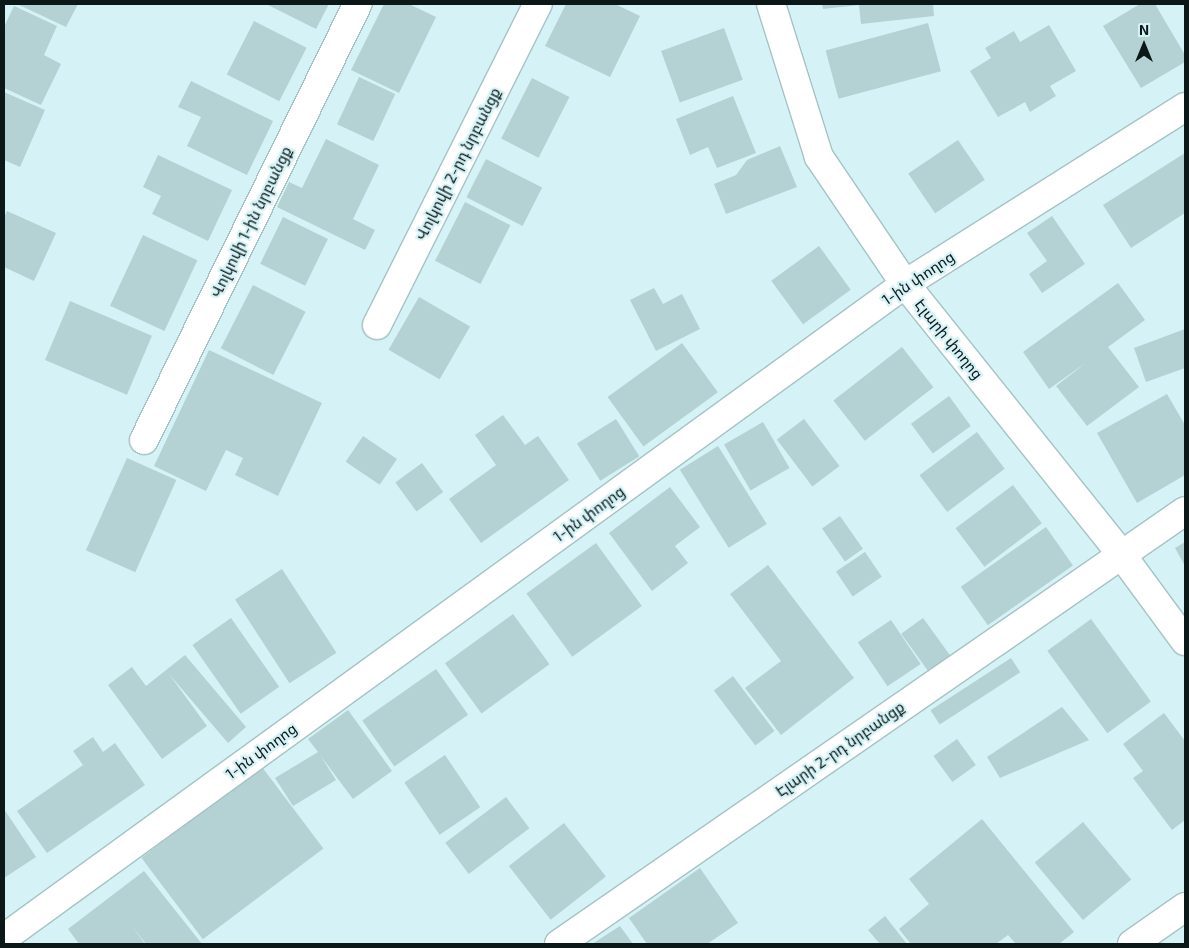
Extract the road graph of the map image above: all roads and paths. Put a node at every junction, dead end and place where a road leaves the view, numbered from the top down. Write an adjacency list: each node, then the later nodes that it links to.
1 (358, 4): 7 (street, Վոլկովի 1-ին նրբանցք)
2 (538, 4): 6 (street, Վոլկովի 2-րդ նրբանցք)
3 (771, 4): 5 (street, Էլարի փողոց)
4 (1185, 107): 5 (street, 1-ին փողոց)
5 (905, 284): 9 (street, Էլարի փողոց); 12 (street, 1-ին փողոց)
6 (377, 325)
7 (144, 440)
8 (1185, 511): 9 (street, Էլարի 2-րդ նրբանցք)
9 (1121, 554): 10 (street, Էլարի փողոց); 13 (street, Էլարի 2-րդ նրբանցք)
10 (1185, 642)
11 (1185, 907): 14 (street)
12 (4, 938)
13 (559, 944)
14 (1132, 944)

